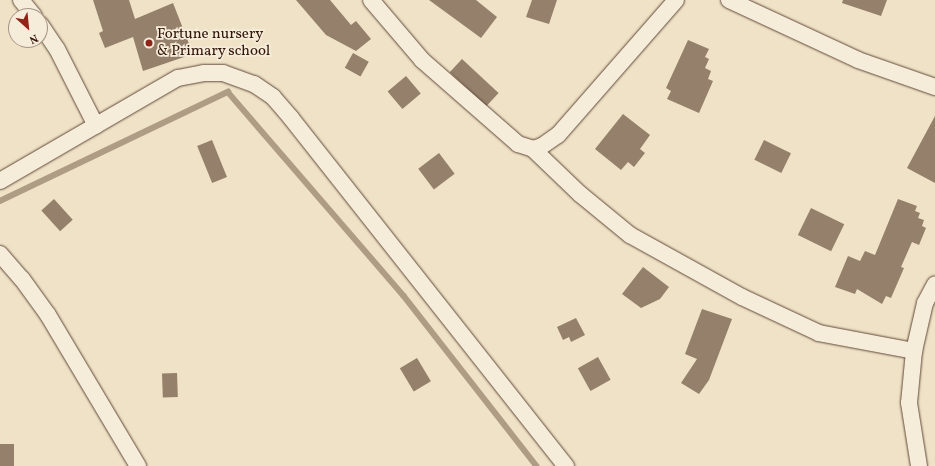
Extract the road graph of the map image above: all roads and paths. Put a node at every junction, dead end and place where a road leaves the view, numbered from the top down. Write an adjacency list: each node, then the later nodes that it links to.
1 (21, 0): 5 (street)
2 (371, 0): 9 (street)
3 (676, 0): 9 (street)
4 (729, 0): 7 (street)
5 (28, 8)
6 (48, 36): 8 (street)
7 (935, 87)
8 (96, 126): 10 (street); 15 (street)
9 (533, 149): 13 (street)
10 (0, 181)
11 (0, 254): 14 (street)
12 (935, 284): 13 (street)
13 (914, 352): 16 (street)
14 (138, 466)
15 (566, 466)
16 (919, 466)

